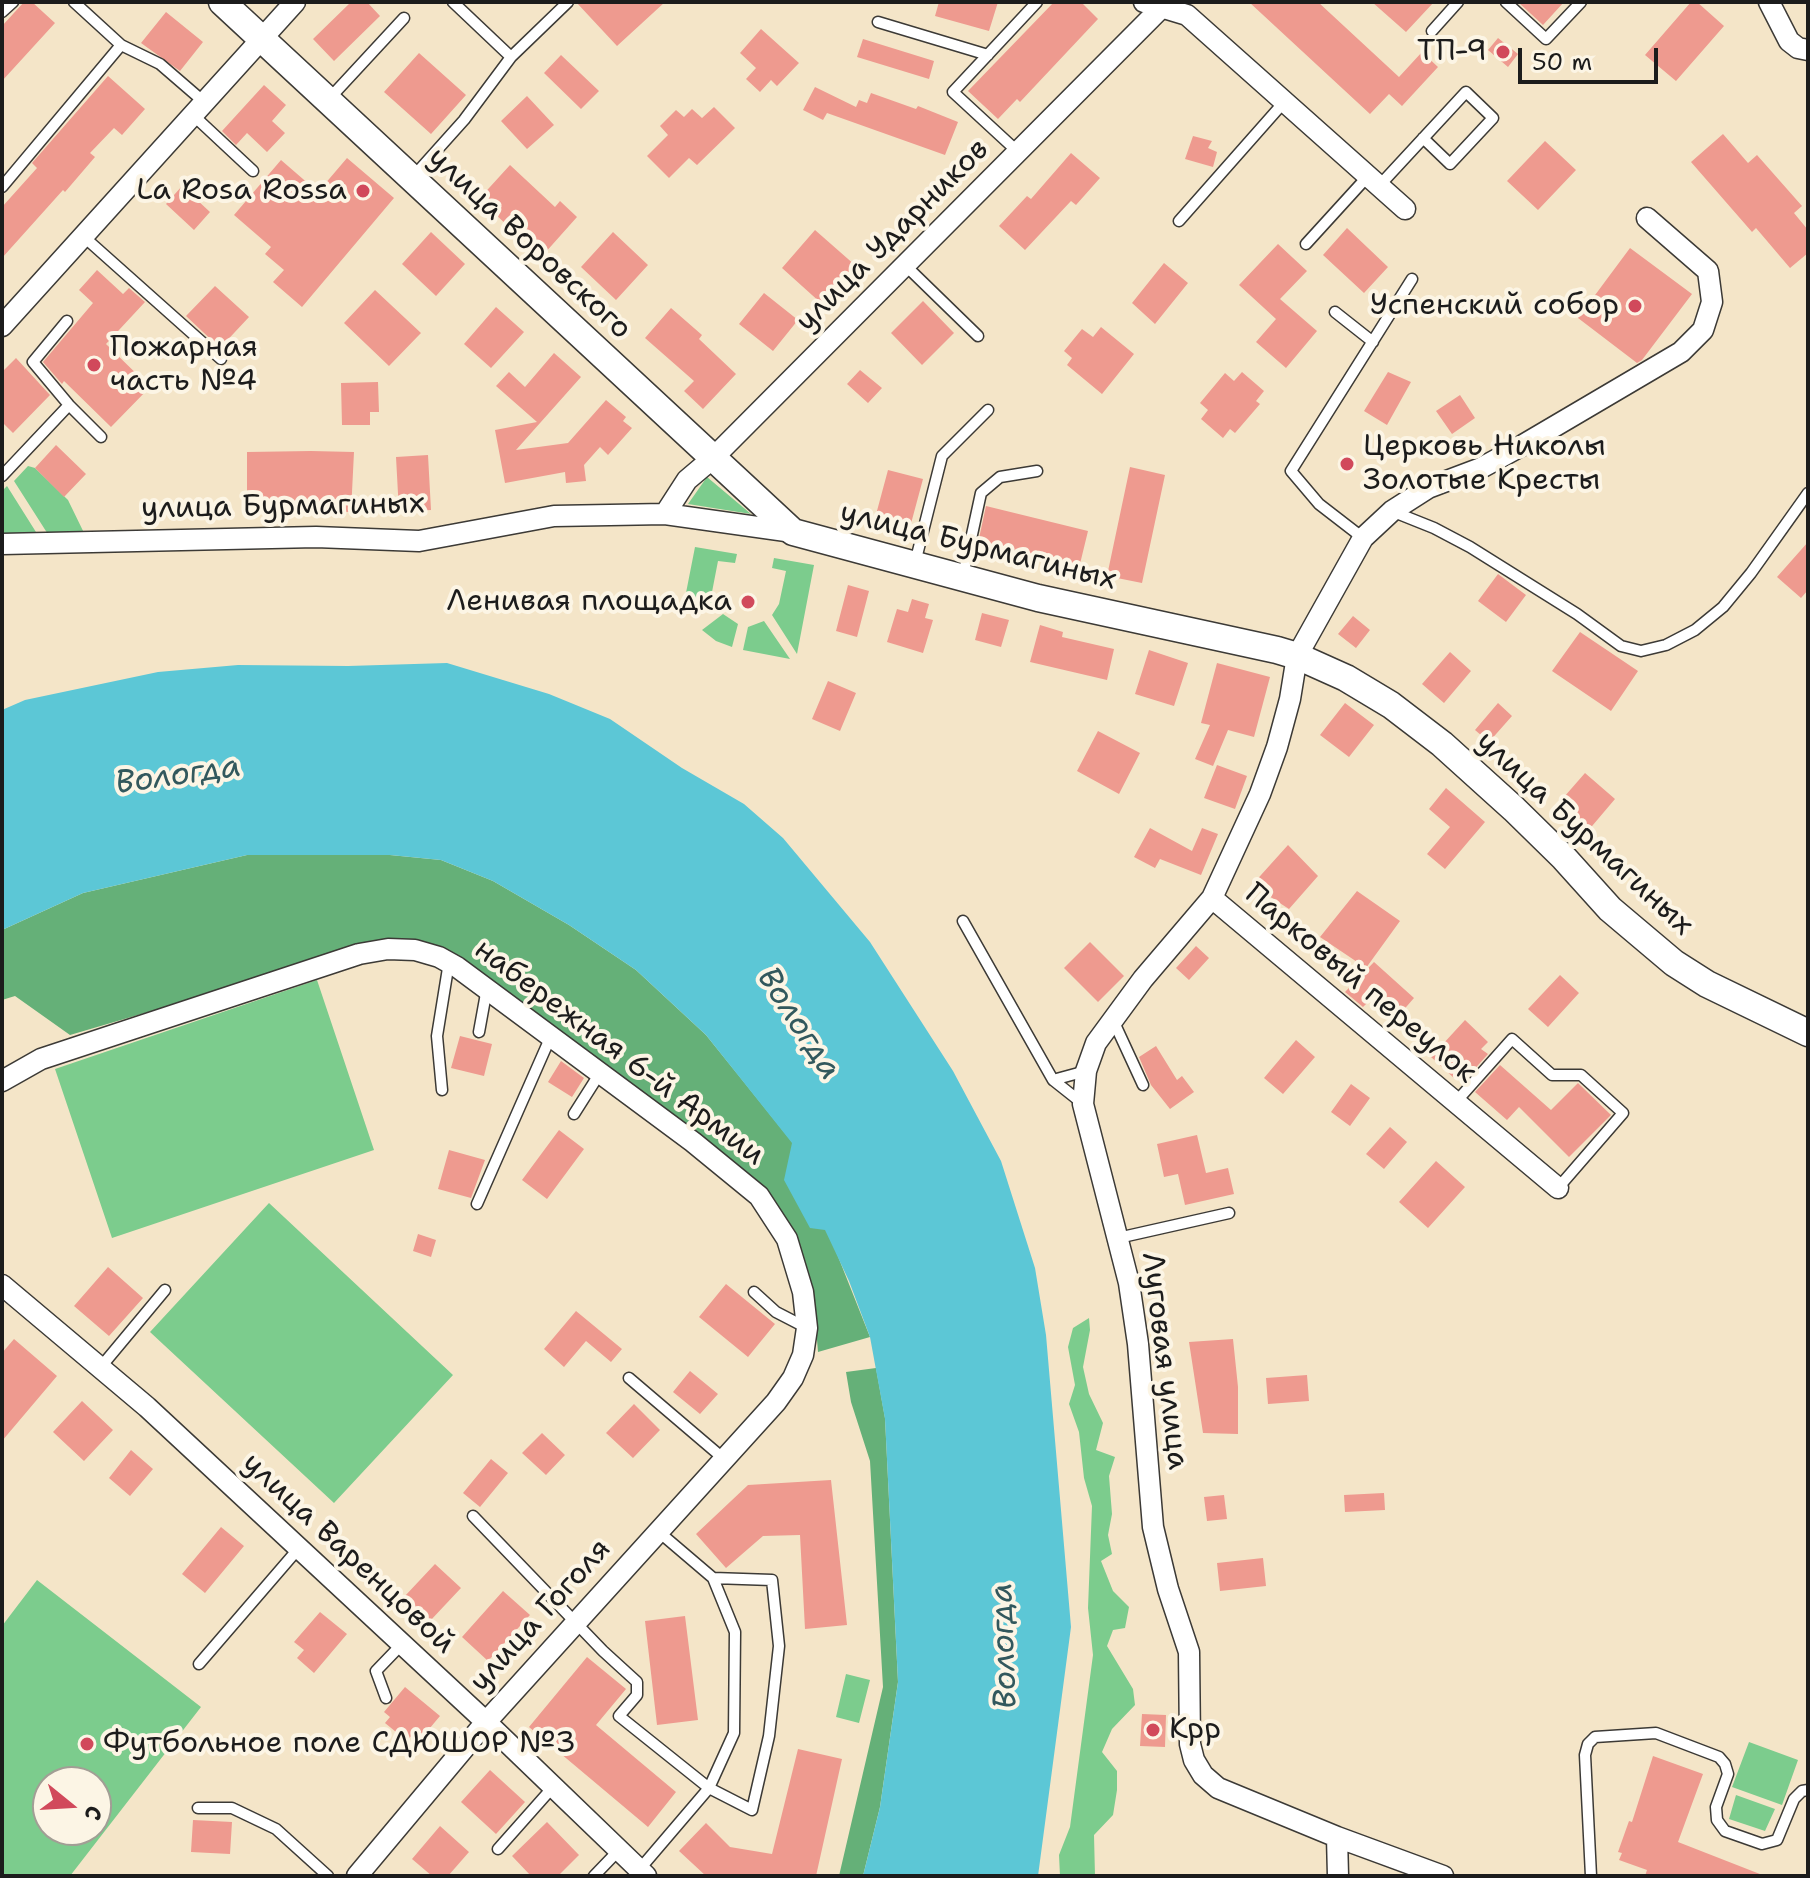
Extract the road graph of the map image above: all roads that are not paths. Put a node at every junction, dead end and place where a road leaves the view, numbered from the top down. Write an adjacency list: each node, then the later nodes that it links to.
1 (13, 2): 13 (lane)
2 (74, 2): 18 (lane)
3 (222, 2): 17 (street, улица Воровского)
4 (295, 2): 17 (street)
5 (453, 2): 21 (lane)
6 (568, 2): 21 (lane)
7 (1037, 2): 20 (lane)
8 (1458, 2): 16 (lane)
9 (1506, 2): 10 (lane)
10 (1581, 2)
11 (1769, 2): 19 (street)
12 (1157, 4): 23 (street); 26 (street, улица Ударников)
13 (2, 12)
14 (404, 18): 22 (lane)
15 (878, 22): 20 (lane)
16 (1432, 31)
17 (261, 38): 22 (street, улица Воровского); 24 (street)
18 (121, 45): 24 (lane); 30 (lane)
19 (1808, 52)
20 (988, 55): 26 (lane)
21 (511, 57): 28 (lane)
22 (328, 101): 28 (street, улица Воровского)
23 (1285, 101): 29 (street); 33 (lane)
24 (198, 108): 27 (lane); 34 (street)
25 (1423, 138): 25 (lane); 29 (lane)
26 (1018, 152): 36 (street, улица Ударников)
27 (253, 171)
28 (411, 179): 47 (street, улица Воровского)
29 (1373, 181): 31 (street); 35 (lane)
30 (2, 187)
31 (1405, 209)
32 (1647, 218): 51 (street, Парковый переулок)
33 (1179, 221)
34 (83, 236): 40 (street); 43 (lane)
35 (1306, 244)
36 (905, 265): 41 (lane); 47 (street, улица Ударников)
37 (1412, 279): 42 (lane)
38 (1335, 312): 42 (lane)
39 (67, 321): 44 (lane)
40 (2, 324)
41 (978, 336)
42 (1373, 342): 54 (lane)
43 (221, 359)
44 (69, 405): 46 (lane); 49 (lane)
45 (988, 410): 56 (lane)
46 (101, 437)
47 (713, 458): 52 (street, улица Ударников); 53 (street, улица Воровского)
48 (1037, 471): 57 (lane)
49 (2, 476)
50 (1807, 495): 51 (lane)
51 (1392, 511): 54 (street, Парковый переулок)
52 (665, 514): 53 (street, улица Бурмагиных); 55 (street, улица Бурмагиных)
53 (793, 532): 56 (street, улица Бурмагиных)
54 (1363, 538): 58 (street, Парковый переулок)
55 (2, 544)
56 (914, 565): 57 (street, улица Бурмагиных)
57 (963, 578): 58 (street, улица Бурмагиных)
58 (1297, 656): 59 (street, Парковый переулок); 65 (street, улица Бурмагиных)
59 (1212, 898): 63 (street, Луговая улица); 73 (street, Парковый переулок)
60 (963, 921): 69 (lane)
61 (449, 962): 62 (street, набережная 6-й Армии); 70 (street, набережная 6-й Армии); 72 (lane)
62 (487, 988): 64 (lane); 66 (street, набережная 6-й Армии)
63 (1112, 1019): 67 (street, Луговая улица); 71 (lane)
64 (479, 1032)
65 (1808, 1033)
66 (551, 1036): 68 (street, набережная 6-й Армии); 77 (lane)
67 (1086, 1071): 69 (lane); 74 (street, Луговая улица)
68 (600, 1073): 75 (lane); 83 (street, набережная 6-й Армии)
69 (1053, 1080): 74 (lane)
70 (2, 1081)
71 (1143, 1085)
72 (442, 1090)
73 (1455, 1103): 76 (street, Парковый переулок); 76 (lane)
74 (1083, 1104): 79 (street, Луговая улица)
75 (574, 1114)
76 (1558, 1188)
77 (477, 1204)
78 (1229, 1213): 79 (lane)
79 (1118, 1238): 101 (street, Луговая улица)
80 (2, 1285): 84 (street, улица Варенцовой)
81 (165, 1290): 84 (lane)
82 (754, 1292): 83 (lane)
83 (807, 1328): 86 (street, набережная 6-й Армии)
84 (100, 1368): 90 (street, улица Варенцовой)
85 (629, 1378): 87 (lane)
86 (776, 1402): 87 (street, улица Гоголя)
87 (724, 1459): 89 (street, улица Гоголя)
88 (473, 1516): 92 (lane)
89 (659, 1532): 91 (lane); 92 (street, улица Гоголя)
90 (299, 1548): 93 (street, улица Варенцовой); 94 (lane)
91 (713, 1578): 98 (lane); 98 (lane)
92 (577, 1622): 96 (street, улица Гоголя); 98 (lane)
93 (402, 1644): 95 (lane); 96 (street, улица Варенцовой)
94 (199, 1664)
95 (386, 1698)
96 (486, 1722): 97 (street, улица Варенцовой); 106 (street, улица Гоголя)
97 (553, 1787): 102 (lane); 103 (street, улица Варенцовой)
98 (709, 1788): 104 (lane)
99 (1808, 1790): 110 (lane)
100 (198, 1808): 105 (lane)
101 (1337, 1837): 108 (street); 109 (street)
102 (498, 1849)
103 (619, 1850): 104 (street, улица Варенцовой); 107 (lane)
104 (642, 1873)
105 (328, 1876)
106 (357, 1876)
107 (594, 1876)
108 (1338, 1876)
109 (1443, 1876)
110 (1591, 1876)

